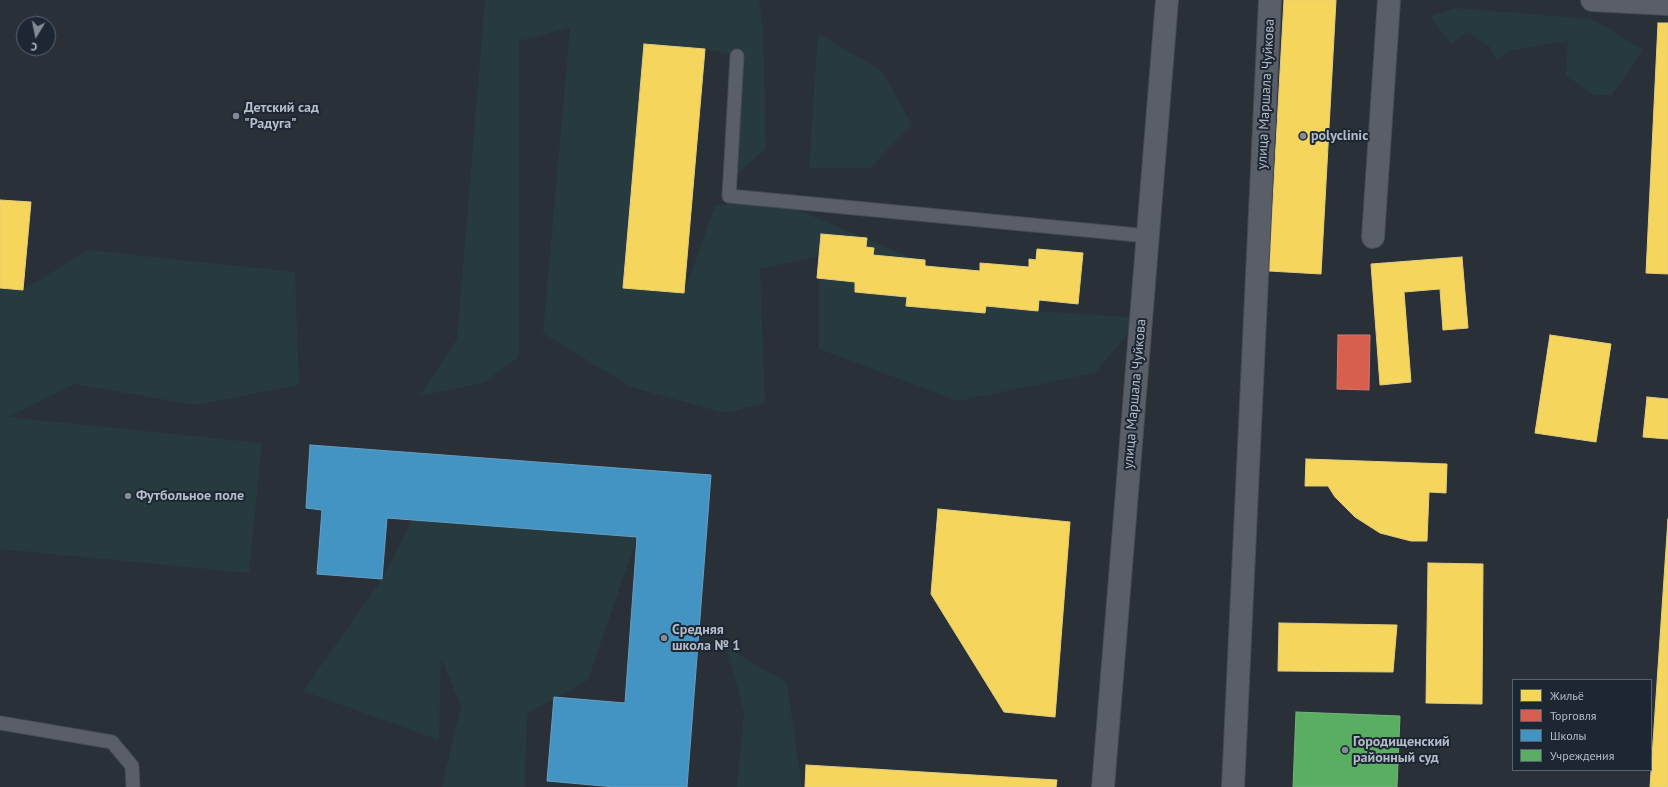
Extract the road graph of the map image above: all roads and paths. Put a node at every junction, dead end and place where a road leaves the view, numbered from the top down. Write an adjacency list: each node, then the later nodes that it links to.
1 (1166, 0): 7 (street, улица Маршала Чуйкова)
2 (1270, 0): 12 (street, улица Маршала Чуйкова)
3 (1389, 0): 8 (street)
4 (1592, 0): 5 (street)
5 (1668, 4)
6 (737, 56): 7 (lane)
7 (1148, 236): 11 (street, улица Маршала Чуйкова)
8 (1373, 237)
9 (0, 723): 10 (lane)
10 (133, 787)
11 (1103, 787)
12 (1233, 787)

